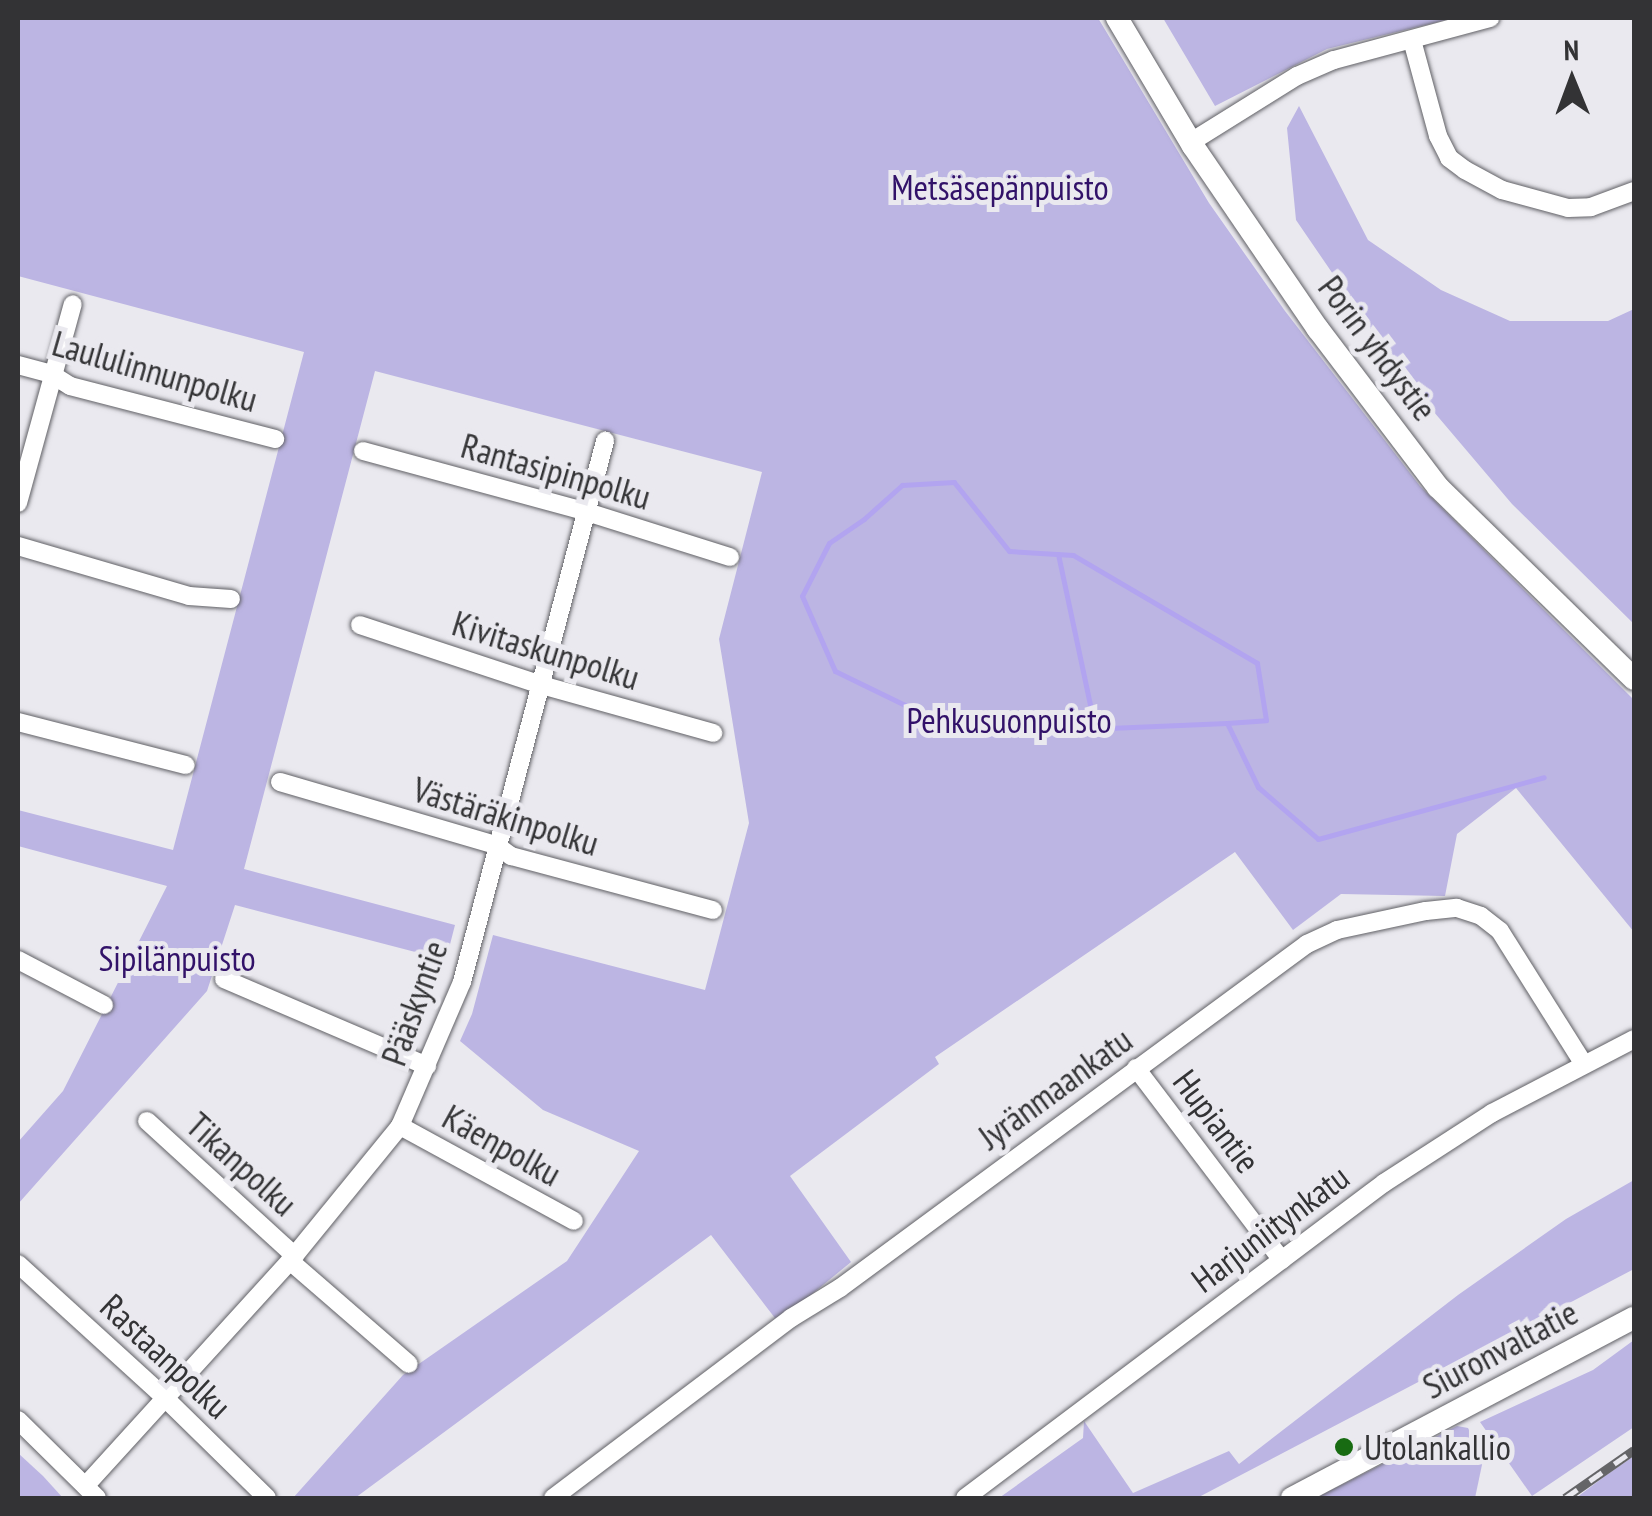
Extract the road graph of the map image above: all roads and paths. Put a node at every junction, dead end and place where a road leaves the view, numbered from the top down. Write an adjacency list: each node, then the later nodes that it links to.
1 (1117, 18): 4 (main road, Porin yhdystie)
2 (1490, 18): 3 (street)
3 (1412, 40): 4 (street); 5 (street)
4 (1191, 142): 18 (main road, Porin yhdystie)
5 (1634, 191)
6 (73, 304): 8 (street)
7 (18, 365): 8 (street, Laululinnunpolku)
8 (51, 374): 9 (street, Laululinnunpolku); 12 (street)
9 (275, 440)
10 (605, 441): 13 (street, Pääskyntie)
11 (364, 451): 13 (street, Rantasipinpolku)
12 (18, 504)
13 (584, 511): 15 (street, Rantasipinpolku); 19 (street, Pääskyntie)
14 (18, 546): 16 (street)
15 (730, 557)
16 (231, 599)
17 (360, 626): 19 (street, Kivitaskunpolku)
18 (1634, 679)
19 (538, 684): 21 (street, Kivitaskunpolku); 24 (street, Pääskyntie)
20 (18, 722): 22 (street)
21 (713, 733)
22 (186, 765)
23 (280, 782): 24 (street, Västäräkinpolku)
24 (496, 845): 25 (street, Västäräkinpolku); 31 (street, Pääskyntie)
25 (714, 910)
26 (18, 960): 28 (street)
27 (224, 979): 31 (street)
28 (104, 1005)
29 (1634, 1039): 30 (street, Harjuniitynkatu)
30 (1583, 1063): 32 (street, Jyränmaankatu); 37 (street, Harjuniitynkatu)
31 (427, 1066): 34 (street, Pääskyntie)
32 (1136, 1068): 37 (street, Hupiantie); 45 (street, Jyränmaankatu)
33 (146, 1121): 36 (street, Tikanpolku)
34 (400, 1126): 35 (street, Käenpolku); 36 (street, Pääskyntie)
35 (574, 1221)
36 (292, 1258): 40 (street, Tikanpolku); 41 (street, Pääskyntie)
37 (1282, 1260): 46 (street, Harjuniitynkatu)
38 (18, 1264): 41 (street, Rastaanpolku)
39 (1634, 1318): 47 (main road, Siuronvaltatie)
40 (409, 1364)
41 (164, 1397): 43 (street, Pääskyntie); 44 (street, Rastaanpolku)
42 (20, 1427): 43 (street)
43 (92, 1491)
44 (267, 1498)
45 (553, 1498)
46 (965, 1498)
47 (1292, 1498)

